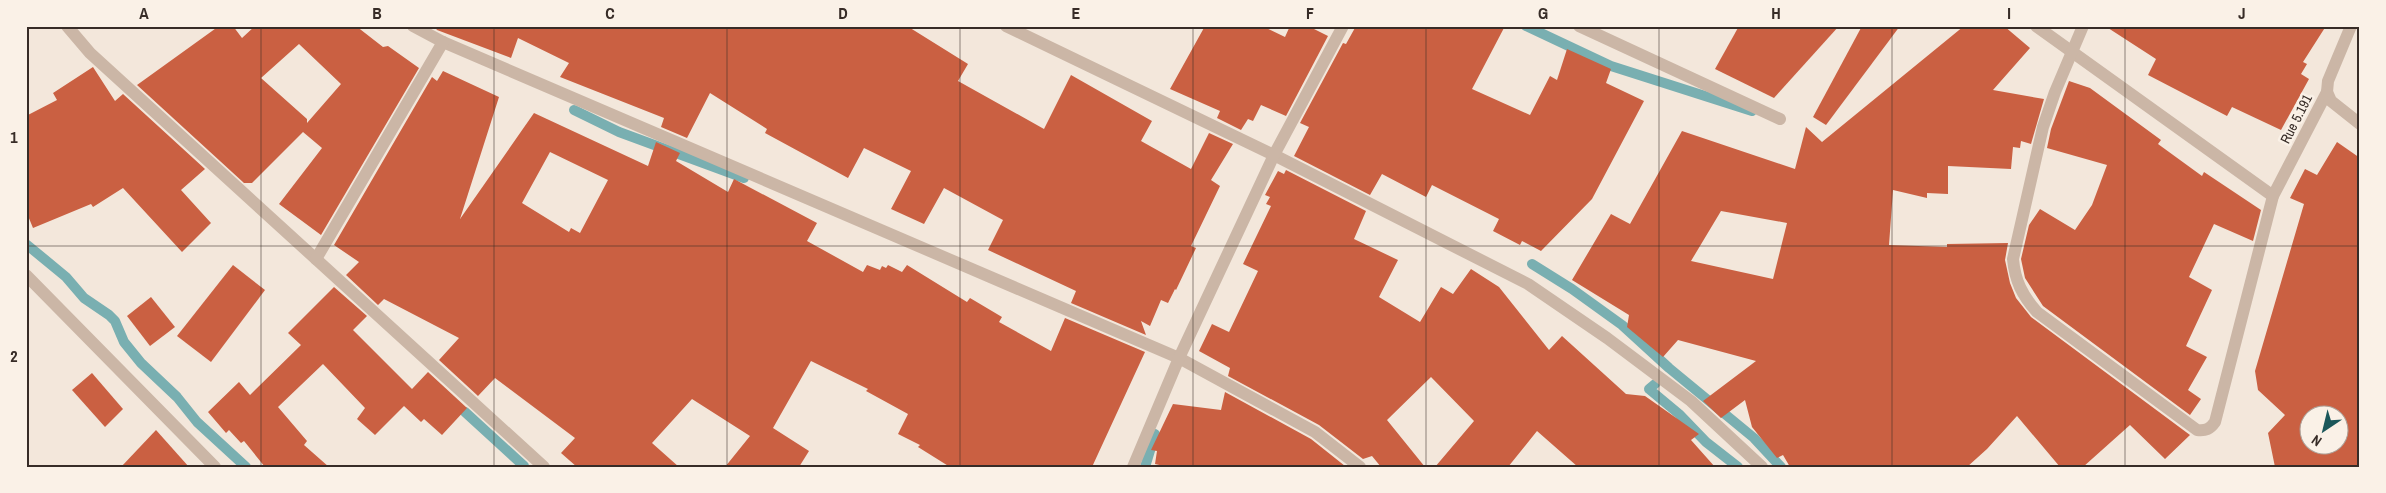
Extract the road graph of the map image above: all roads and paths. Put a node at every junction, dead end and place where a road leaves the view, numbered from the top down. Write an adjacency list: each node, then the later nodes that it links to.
1 (67, 26): 16 (street)
2 (413, 26): 9 (street)
3 (1006, 26): 14 (street)
4 (1343, 26): 14 (street)
5 (1579, 26): 12 (street)
6 (2036, 26): 10 (street)
7 (2083, 26): 10 (street, Rue 5.191)
8 (2351, 26): 11 (street, Rue 5.191)
9 (443, 42): 16 (street); 18 (street)
10 (2072, 53): 15 (street); 15 (street, Rue 5.191)
11 (2326, 92): 13 (street); 15 (street, Rue 5.191)
12 (1780, 119)
13 (2360, 124)
14 (1274, 155): 18 (street); 23 (street)
15 (2273, 196)
16 (316, 259): 20 (street)
17 (26, 275): 19 (street)
18 (1179, 358): 21 (street); 22 (street)
19 (215, 467)
20 (544, 467)
21 (1133, 467)
22 (1360, 467)
23 (1762, 467)

